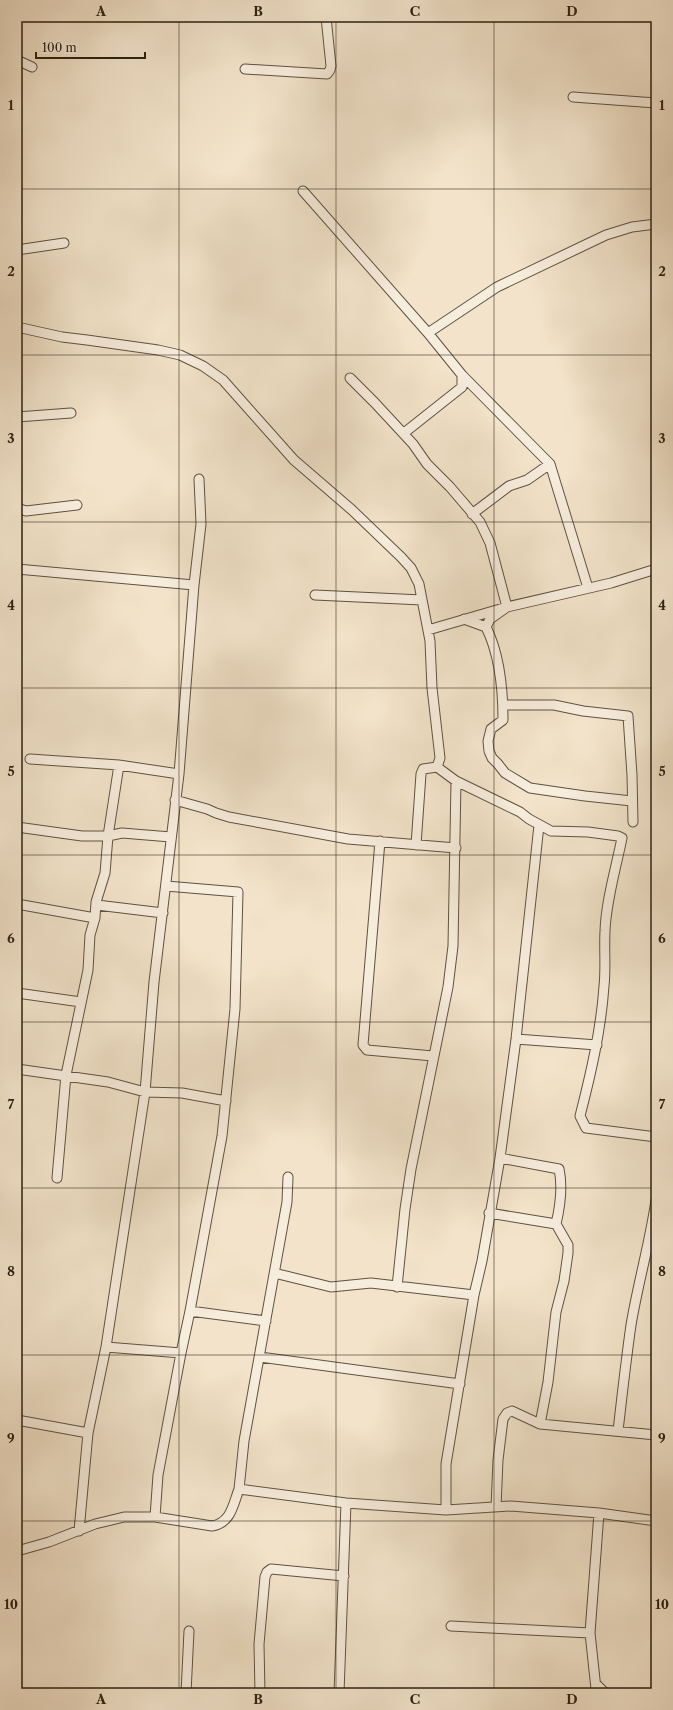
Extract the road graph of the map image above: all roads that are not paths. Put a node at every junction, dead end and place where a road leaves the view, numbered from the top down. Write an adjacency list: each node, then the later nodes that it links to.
1 (326, 17): 4 (street)
2 (17, 60): 3 (street)
3 (32, 67)
4 (245, 69)
5 (573, 97): 6 (street)
6 (656, 103)
7 (302, 191): 12 (street)
8 (656, 224): 12 (street)
9 (64, 243): 10 (street)
10 (17, 250)
11 (17, 327): 28 (street)
12 (428, 334): 13 (street)
13 (462, 375): 17 (street); 18 (street)
14 (350, 378): 17 (street)
15 (71, 413): 16 (street)
16 (17, 416)
17 (404, 433): 22 (street)
18 (550, 464): 22 (street); 26 (street)
19 (199, 479): 25 (street)
20 (77, 505): 21 (street)
21 (17, 508)
22 (472, 514): 29 (street)
23 (17, 568): 25 (street)
24 (656, 569): 26 (street)
25 (194, 585): 37 (street)
26 (588, 588): 29 (street)
27 (316, 595): 28 (street)
28 (422, 600): 32 (street)
29 (507, 607): 30 (street); 31 (street)
30 (464, 619): 31 (street); 32 (street)
31 (486, 627): 33 (street)
32 (428, 630): 36 (street)
33 (503, 705): 40 (street); 40 (street)
34 (30, 759): 35 (street)
35 (119, 765): 37 (street); 44 (street)
36 (437, 767): 38 (street); 47 (street)
37 (178, 774): 39 (street)
38 (456, 781): 42 (street); 48 (street)
39 (175, 800): 45 (street); 46 (street)
40 (632, 800): 41 (street)
41 (632, 822)
42 (539, 825): 56 (street); 57 (street)
43 (17, 828): 44 (street)
44 (108, 836): 45 (street); 51 (street)
45 (171, 837): 49 (street)
46 (380, 841): 47 (street); 58 (street)
47 (416, 845): 48 (street)
48 (456, 848): 58 (street)
49 (166, 886): 52 (street); 62 (street)
50 (17, 904): 53 (street)
51 (97, 905): 52 (street); 53 (street)
52 (163, 913): 61 (street)
53 (95, 918): 55 (street)
54 (17, 993): 55 (street)
55 (81, 1002): 60 (street)
56 (516, 1039): 57 (street); 64 (street)
57 (596, 1045): 63 (street)
58 (433, 1056): 71 (street)
59 (17, 1069): 60 (street)
60 (66, 1075): 61 (street); 65 (street)
61 (145, 1092): 62 (street); 75 (street)
62 (226, 1102): 73 (street)
63 (656, 1137)
64 (500, 1158): 68 (street); 69 (street)
65 (56, 1178)
66 (288, 1178): 70 (street)
67 (656, 1200): 81 (street)
68 (489, 1213): 69 (street); 72 (street)
69 (556, 1224): 80 (street)
70 (274, 1275): 71 (street); 74 (street)
71 (397, 1287): 72 (street)
72 (474, 1295): 78 (street)
73 (190, 1311): 74 (street); 76 (street)
74 (266, 1321): 77 (street)
75 (106, 1347): 76 (street); 82 (street)
76 (181, 1353): 89 (street)
77 (260, 1357): 78 (street); 84 (street)
78 (460, 1384): 87 (street)
79 (17, 1420): 82 (street)
80 (540, 1424): 81 (street); 86 (street)
81 (618, 1431): 83 (street)
82 (88, 1433): 91 (street)
83 (656, 1435)
84 (239, 1489): 85 (street); 89 (street)
85 (346, 1503): 87 (street); 93 (street)
86 (496, 1507): 87 (street); 88 (street)
87 (446, 1510)
88 (599, 1513): 90 (street); 96 (street)
89 (155, 1517): 91 (street)
90 (656, 1521)
91 (79, 1530): 92 (street)
92 (17, 1551)
93 (344, 1576): 99 (street); 100 (street)
94 (451, 1626): 96 (street)
95 (189, 1631): 98 (street)
96 (590, 1633): 97 (street)
97 (595, 1688): 101 (street)
98 (186, 1693)
99 (260, 1693)
100 (339, 1693)
101 (605, 1693)

